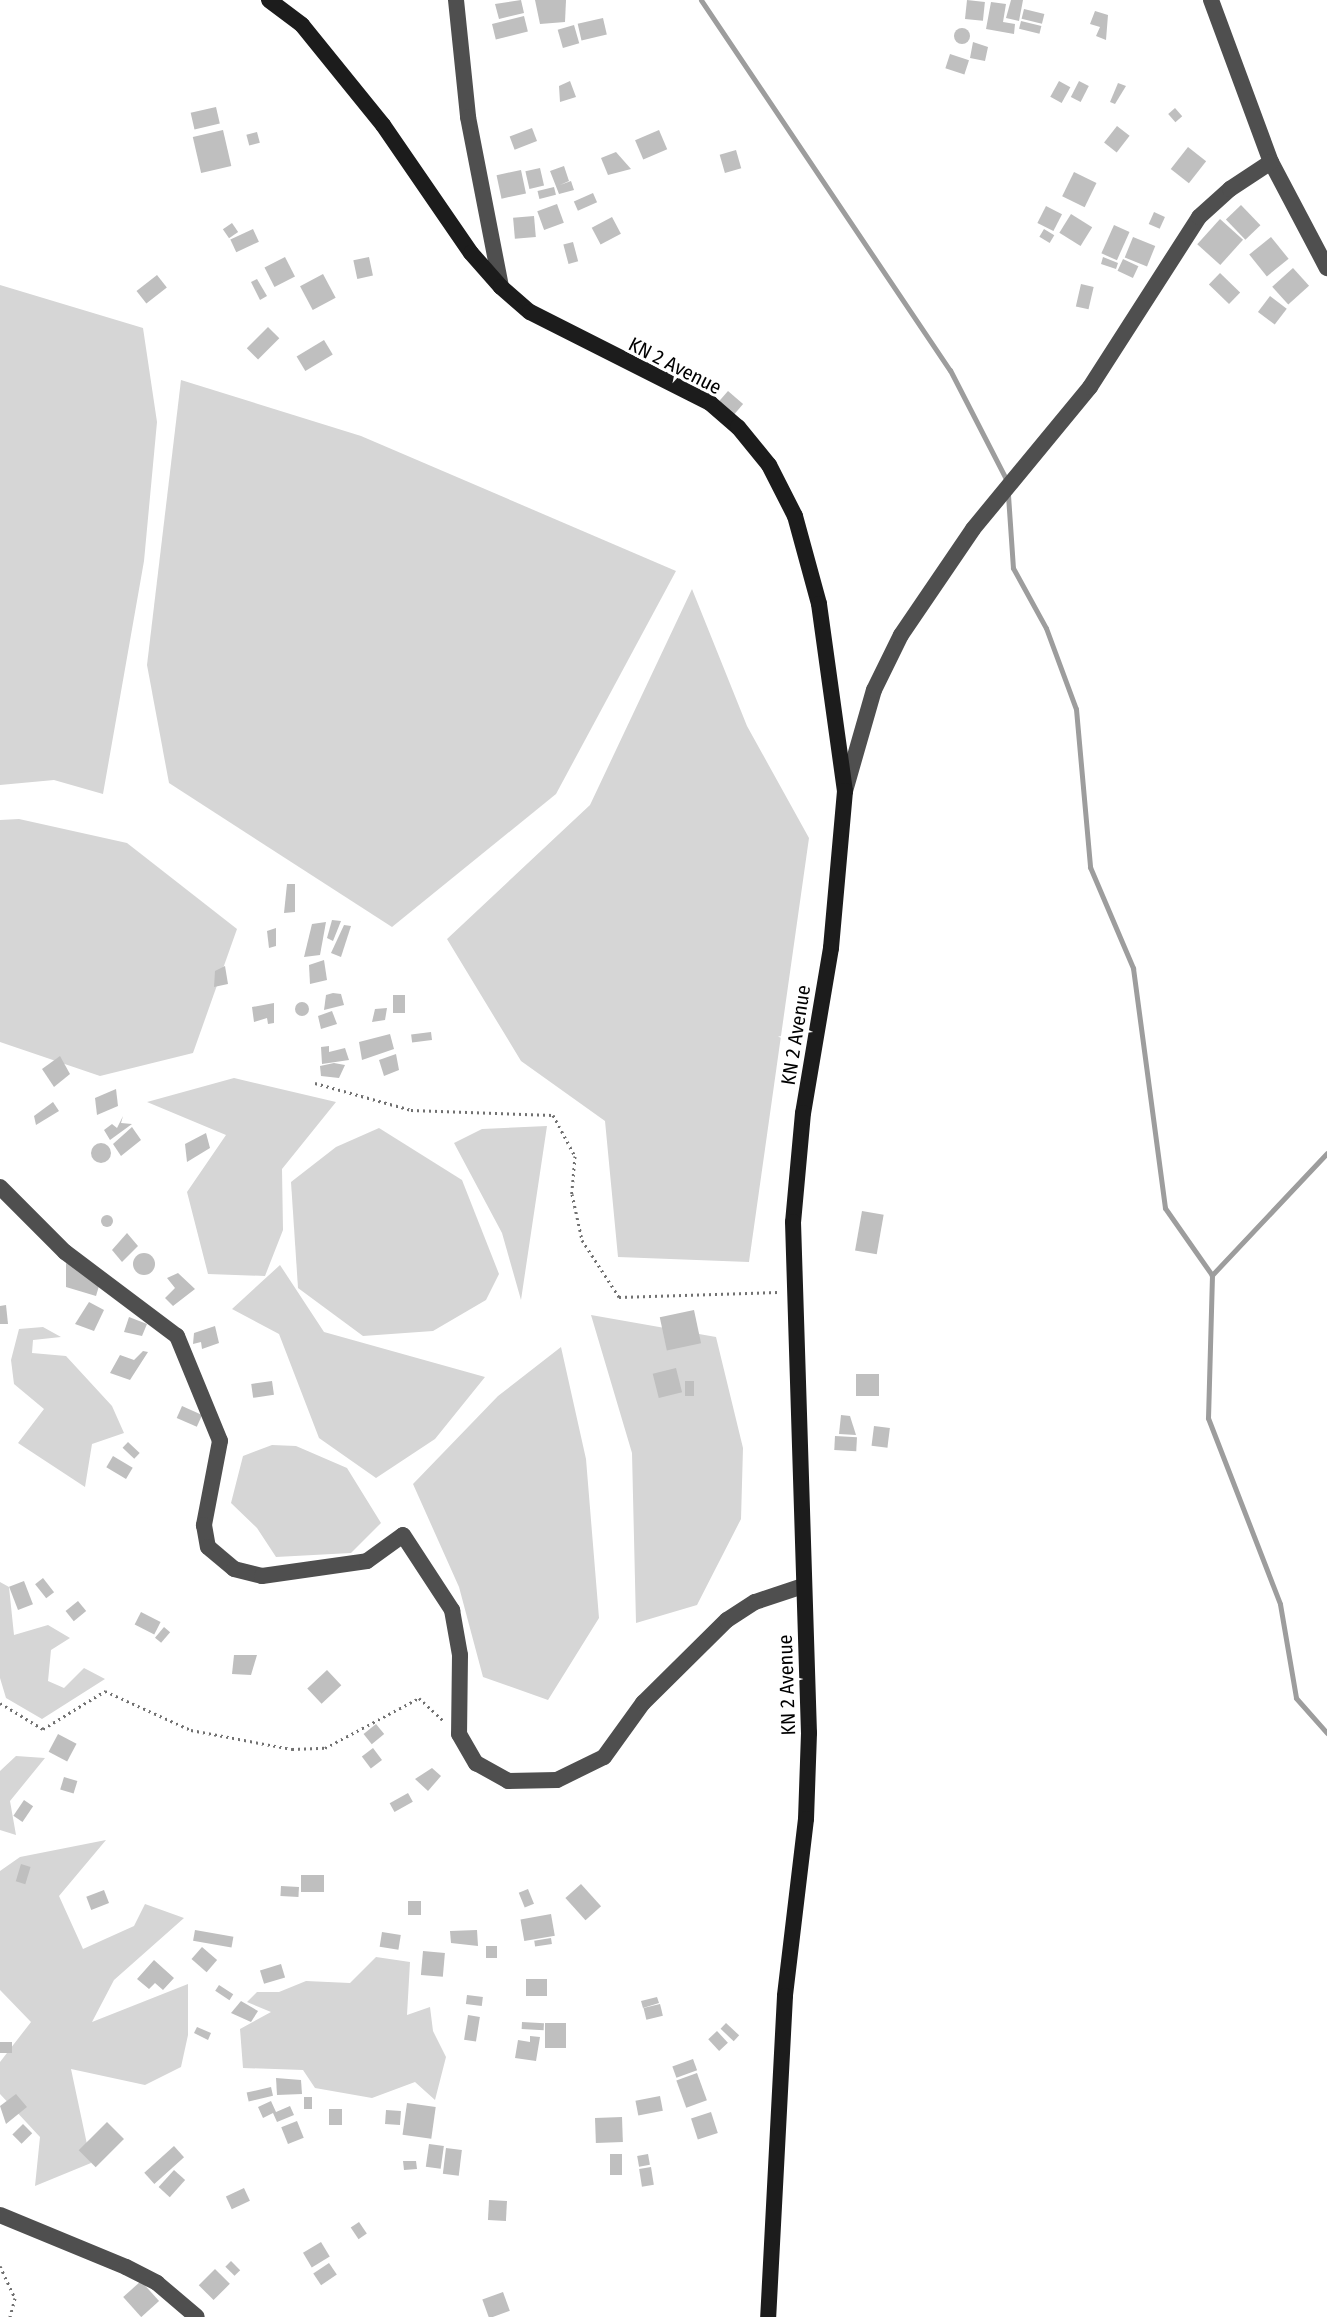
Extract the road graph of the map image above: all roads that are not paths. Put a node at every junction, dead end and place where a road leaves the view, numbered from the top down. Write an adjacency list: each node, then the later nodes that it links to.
1 (269, 0): 6 (main road, KN 2 Avenue)
2 (456, 0): 6 (street)
3 (1211, 0): 4 (street)
4 (1271, 162): 5 (street); 7 (street)
5 (1327, 268)
6 (501, 287): 7 (main road, KN 2 Avenue)
7 (845, 791): 9 (main road, KN 2 Avenue)
8 (0, 1187): 9 (street)
9 (803, 1586): 12 (main road, KN 2 Avenue)
10 (0, 2215): 11 (street)
11 (197, 2317)
12 (768, 2317)

